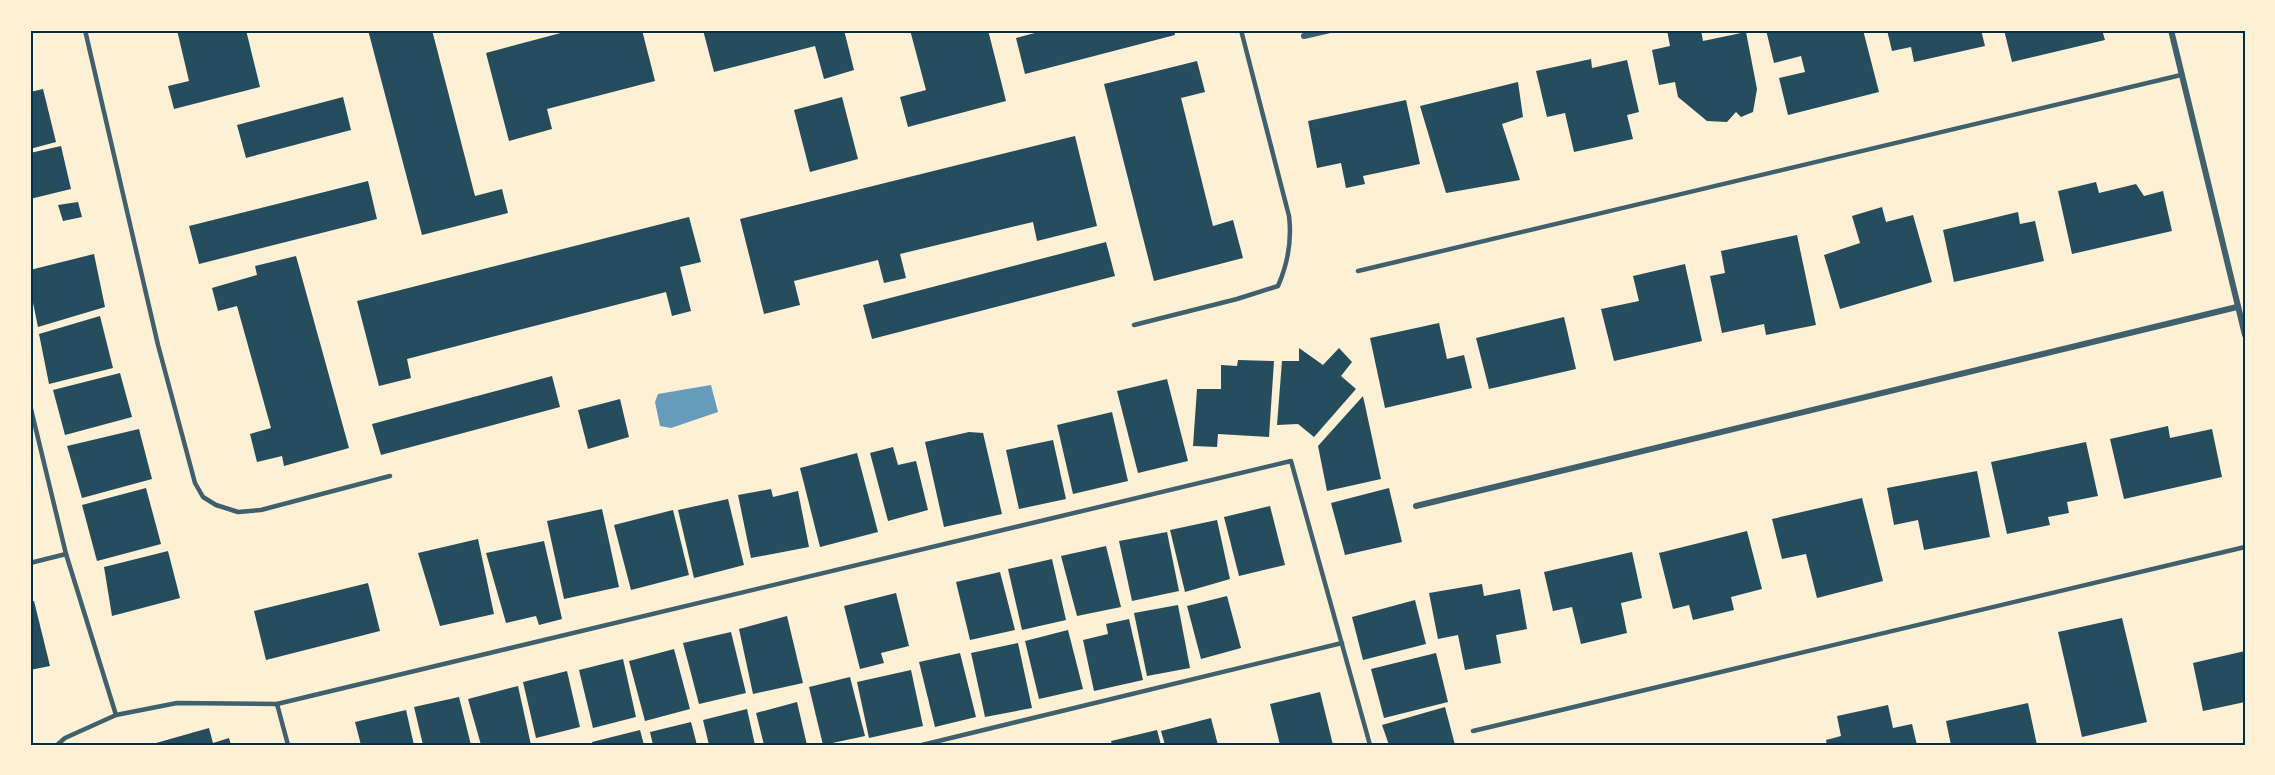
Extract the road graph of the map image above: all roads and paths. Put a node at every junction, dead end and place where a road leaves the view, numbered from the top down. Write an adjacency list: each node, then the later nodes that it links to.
1 (85, 30): 12 (lane)
2 (1241, 30): 9 (lane)
3 (1330, 30): 5 (street)
4 (2170, 30): 6 (street)
5 (1304, 36)
6 (2181, 75): 7 (lane); 8 (street)
7 (1358, 271)
8 (2237, 307): 10 (street); 13 (street)
9 (1134, 325)
10 (2245, 335)
11 (30, 405): 15 (lane)
12 (390, 476)
13 (1416, 506)
14 (2245, 547): 20 (lane)
15 (66, 554): 16 (lane); 19 (lane)
16 (30, 563)
17 (1342, 644): 18 (lane); 23 (lane); 24 (lane)
18 (277, 704): 19 (lane); 22 (lane)
19 (116, 715): 21 (lane)
20 (1473, 731)
21 (57, 745)
22 (288, 745)
23 (922, 745)
24 (1370, 745)

